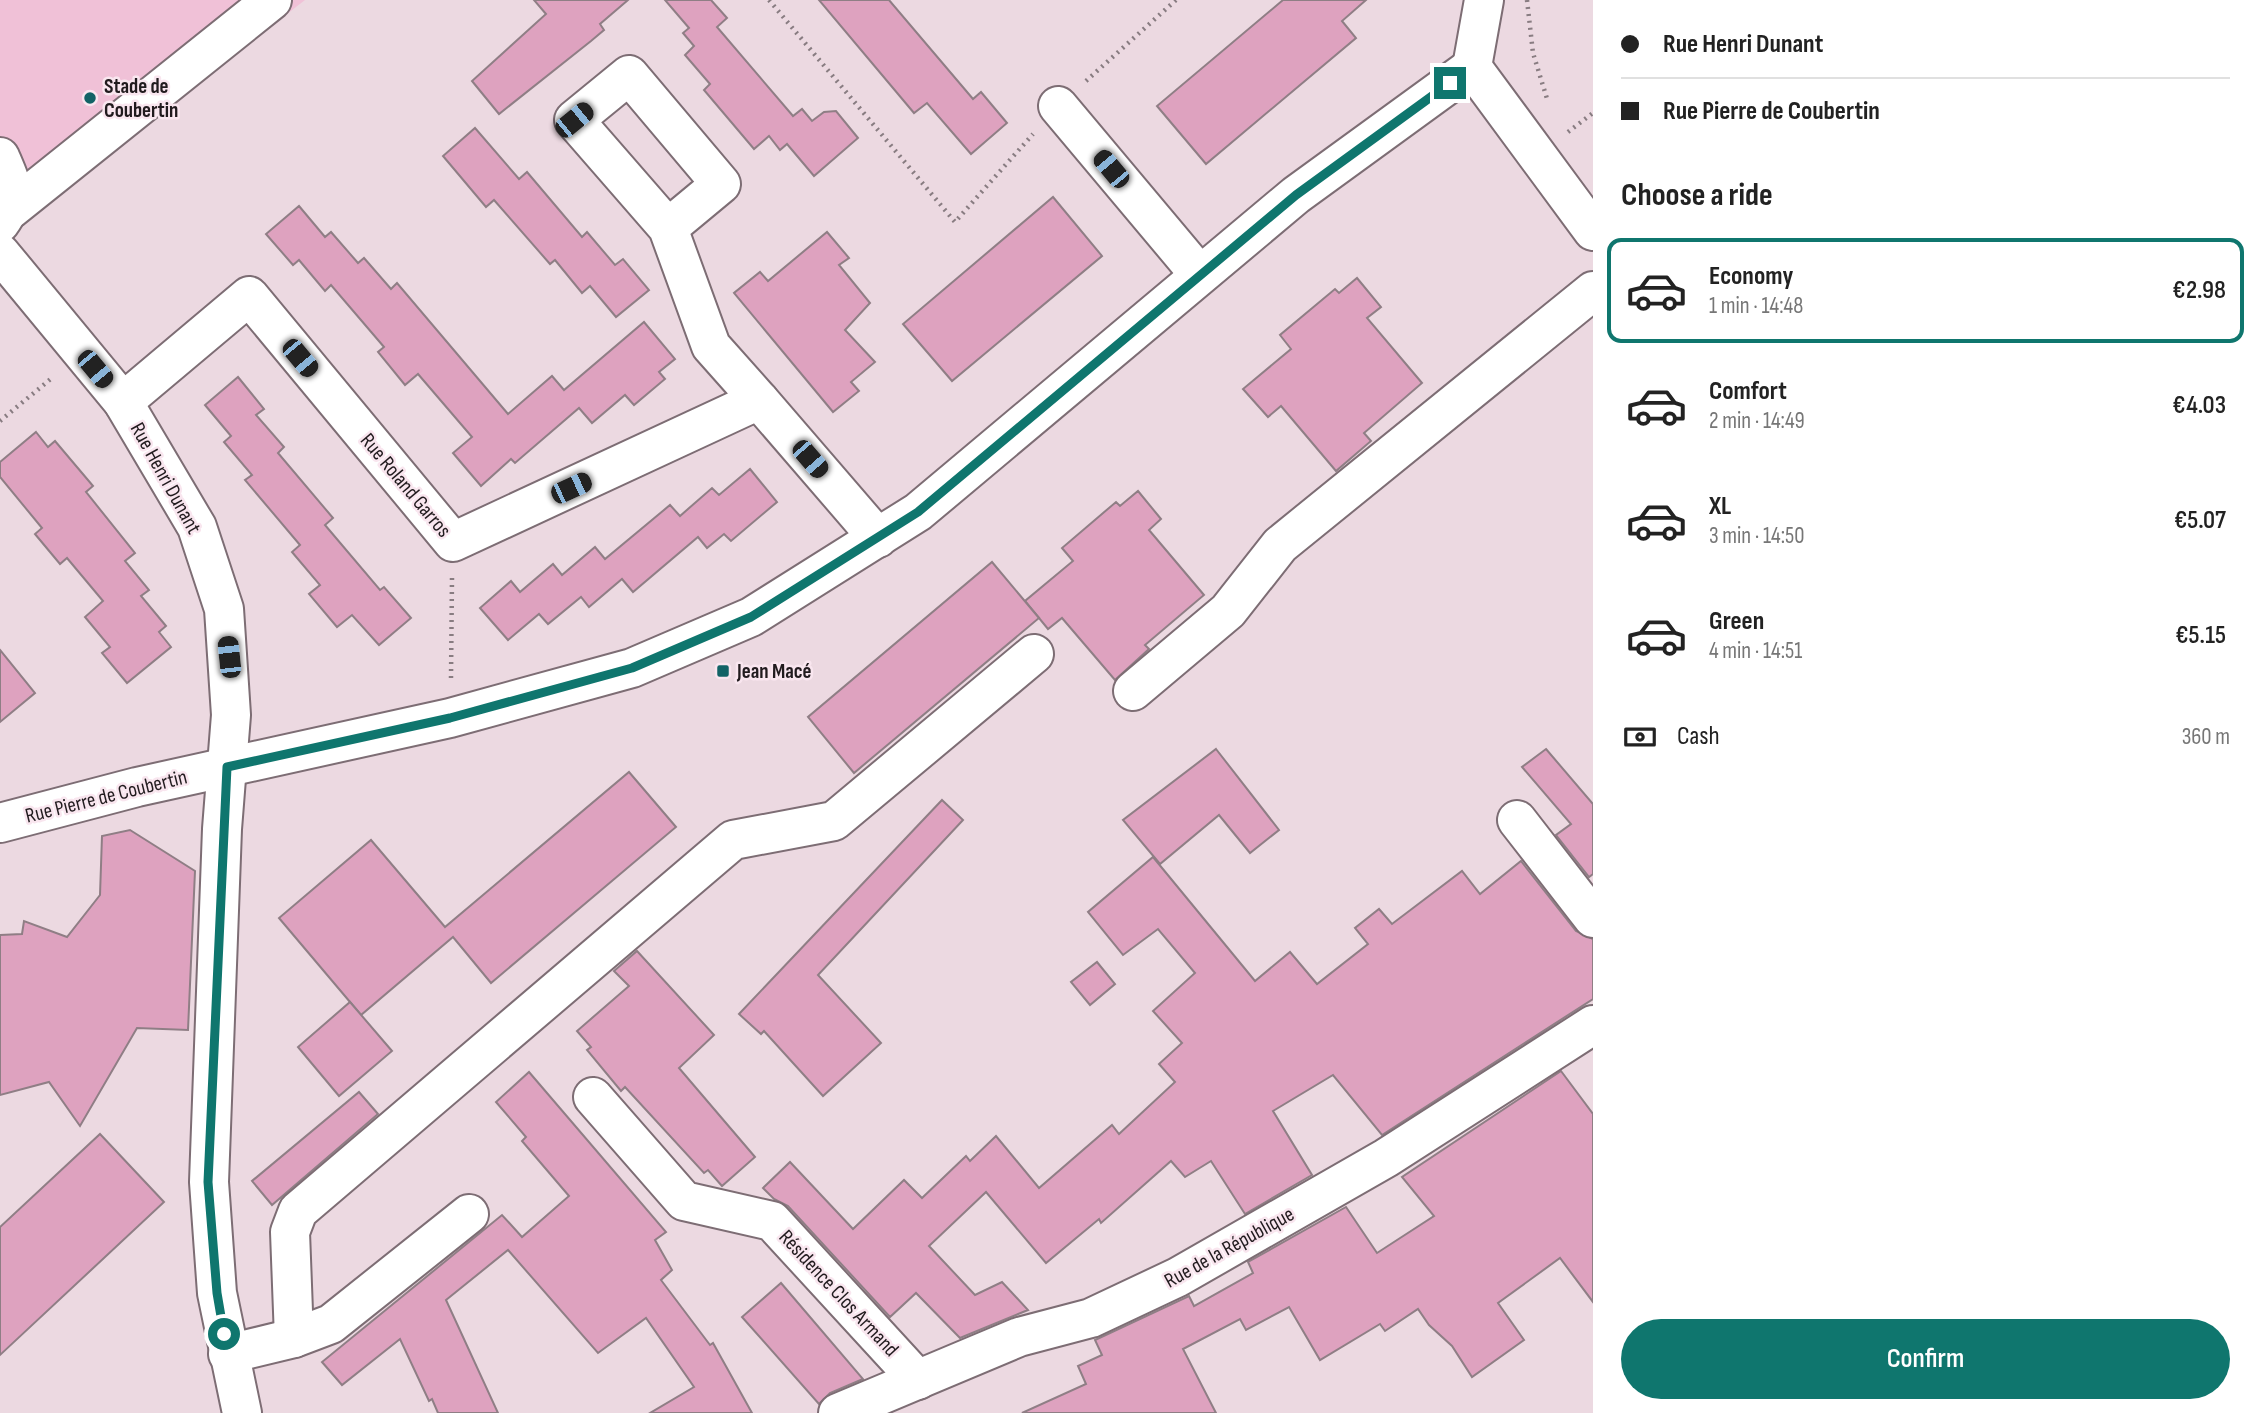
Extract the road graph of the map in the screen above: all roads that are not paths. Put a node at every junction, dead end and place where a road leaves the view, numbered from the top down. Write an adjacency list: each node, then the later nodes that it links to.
1 (272, 0): 8 (street)
2 (1484, 0): 3 (street)
3 (1472, 67): 7 (street); 9 (street, Rue Pierre de Coubertin)
4 (1058, 106): 9 (street)
5 (0, 157): 8 (street)
6 (668, 228): 11 (street)
7 (1593, 231)
8 (3, 235): 12 (street, Rue Henri Dunant)
9 (1199, 274): 13 (street, Rue Pierre de Coubertin)
10 (1593, 291): 15 (street)
11 (759, 400): 12 (street, Rue Roland Garros); 13 (street)
12 (122, 402): 16 (street, Rue Henri Dunant)
13 (878, 538): 16 (street, Rue Pierre de Coubertin)
14 (1034, 654): 23 (street)
15 (1133, 691)
16 (227, 767): 18 (street, Rue Pierre de Coubertin); 24 (street, Rue Henri Dunant)
17 (1517, 820): 19 (street)
18 (0, 823)
19 (1593, 918)
20 (1593, 1025): 25 (street, Rue de la République)
21 (593, 1097): 25 (street, Résidence Clos Armand)
22 (469, 1214): 23 (street)
23 (294, 1338): 24 (street)
24 (228, 1354): 26 (street, Rue Henri Dunant)
25 (918, 1380): 27 (street, Rue de la République)
26 (242, 1413)
27 (838, 1413)

